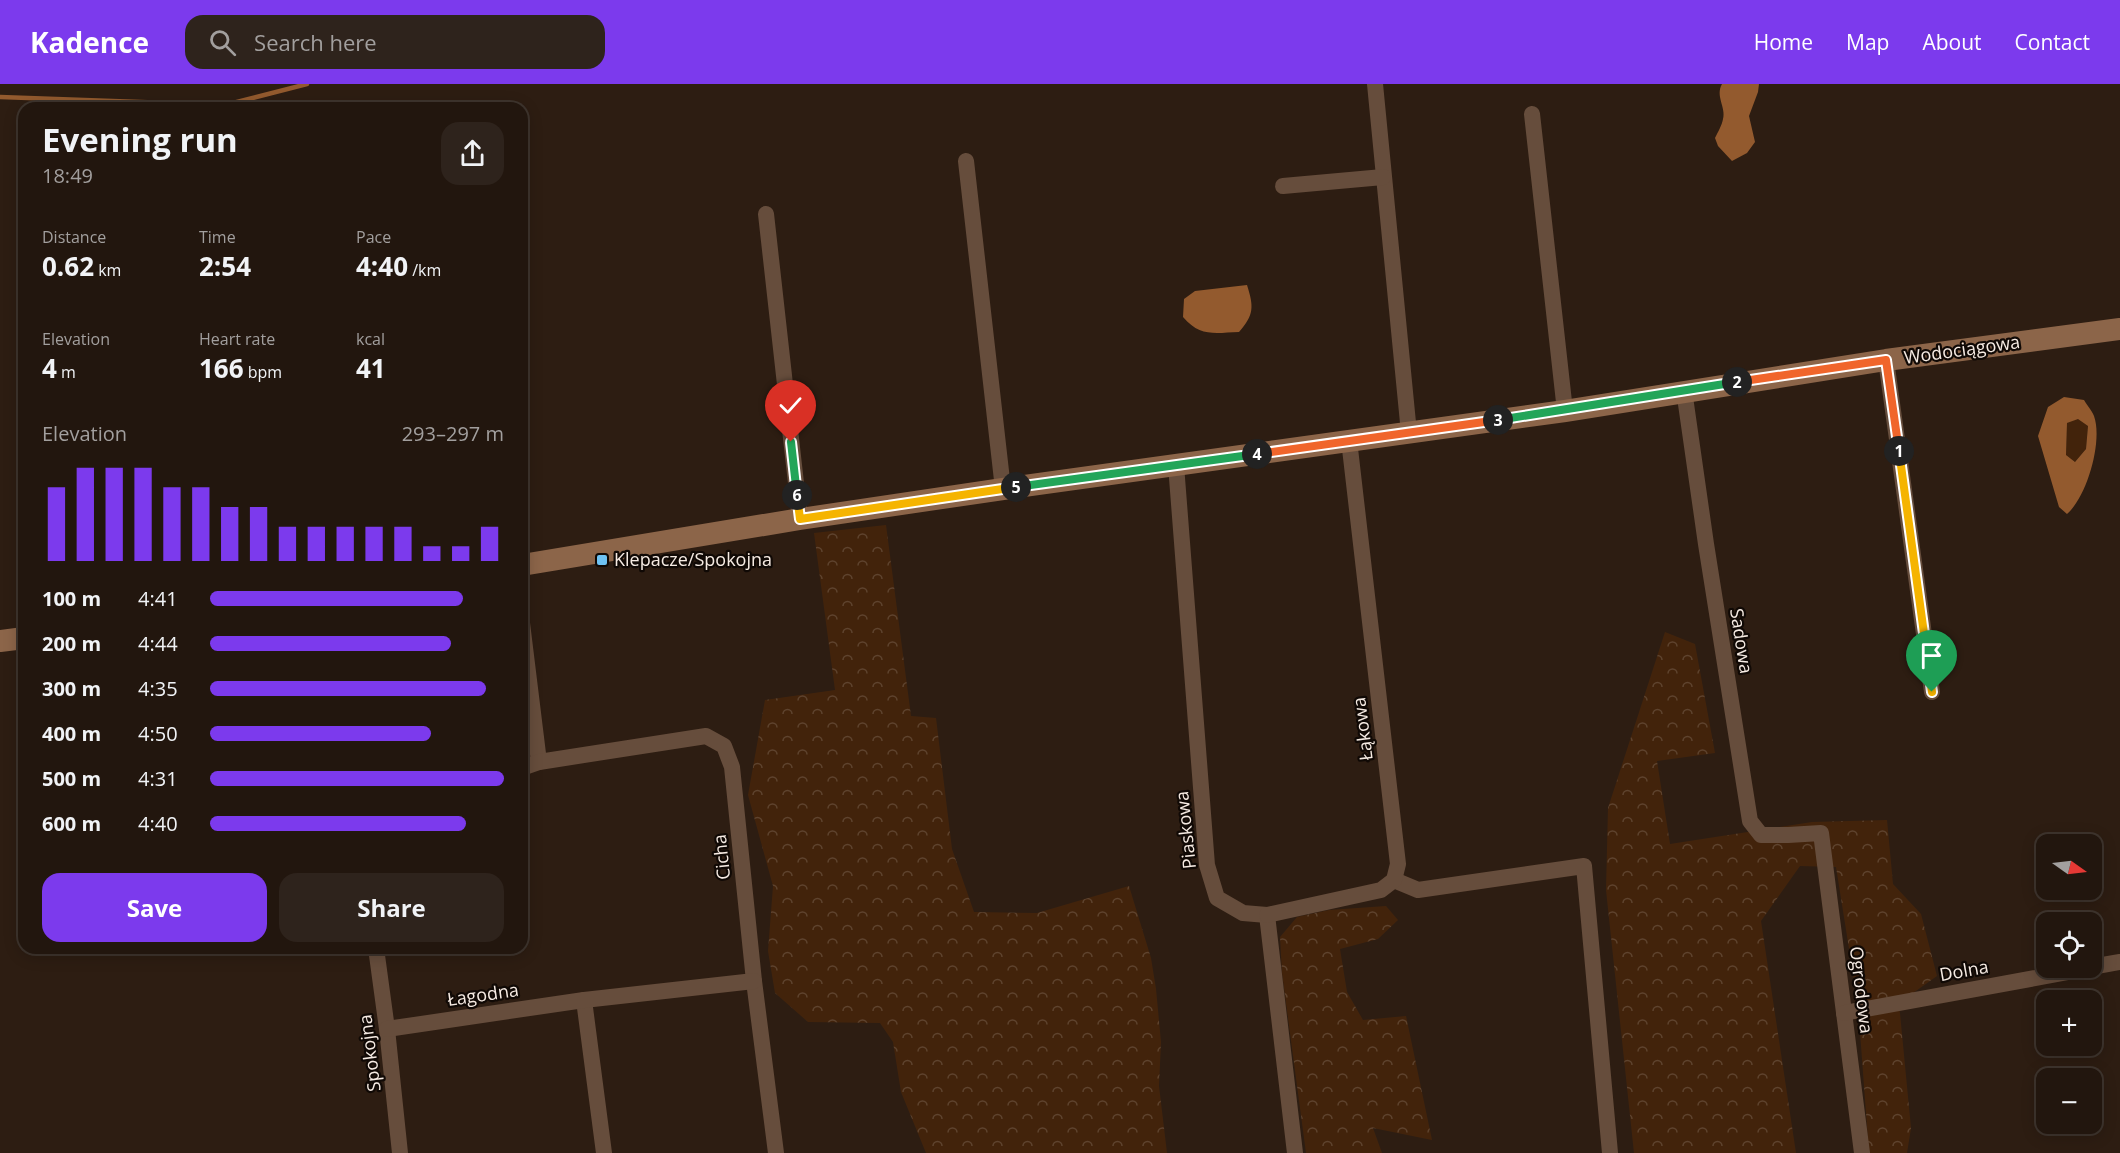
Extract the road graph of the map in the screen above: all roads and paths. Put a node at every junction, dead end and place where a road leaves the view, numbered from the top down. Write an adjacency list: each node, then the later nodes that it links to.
1 (1375, 84): 4 (street)
2 (1532, 114): 10 (street)
3 (966, 161): 14 (street)
4 (1383, 177): 5 (street); 11 (street)
5 (1283, 186)
6 (766, 214): 15 (street)
7 (2120, 328): 8 (street, Wodociągowa)
8 (1886, 360): 9 (street, Wodociągowa); 20 (street)
9 (1684, 390): 10 (street, Wodociągowa); 23 (street, Sadowa)
10 (1565, 411): 11 (street, Wodociągowa)
11 (1409, 433): 12 (street, Wodociągowa)
12 (1349, 440): 13 (street, Wodociągowa); 24 (street, Łąkowa)
13 (1176, 465): 14 (street, Wodociągowa); 25 (street, Piaskowa)
14 (1003, 489): 15 (street, Wodociągowa)
15 (800, 519): 16 (street, Wodociągowa)
16 (528, 564)
17 (18, 639): 18 (street)
18 (0, 641)
19 (528, 672): 21 (street)
20 (1932, 692)
21 (539, 762): 22 (street); 30 (street, Cicha)
22 (528, 766)
23 (1821, 833): 32 (street, Ogrodowa)
24 (1394, 880): 25 (street); 38 (street)
25 (1267, 915): 37 (street)
26 (377, 954): 33 (street, Spokojna)
27 (2120, 962): 28 (street, Dolna)
28 (2102, 965)
29 (2036, 977): 32 (street, Dolna)
30 (754, 981): 31 (street, Łagodna); 36 (street, Cicha)
31 (584, 1000): 33 (street, Łagodna); 35 (street)
32 (1844, 1013): 39 (street, Ogrodowa)
33 (387, 1029): 34 (street, Spokojna)
34 (400, 1153)
35 (604, 1153)
36 (777, 1153)
37 (1295, 1153)
38 (1610, 1153)
39 (1862, 1153)

